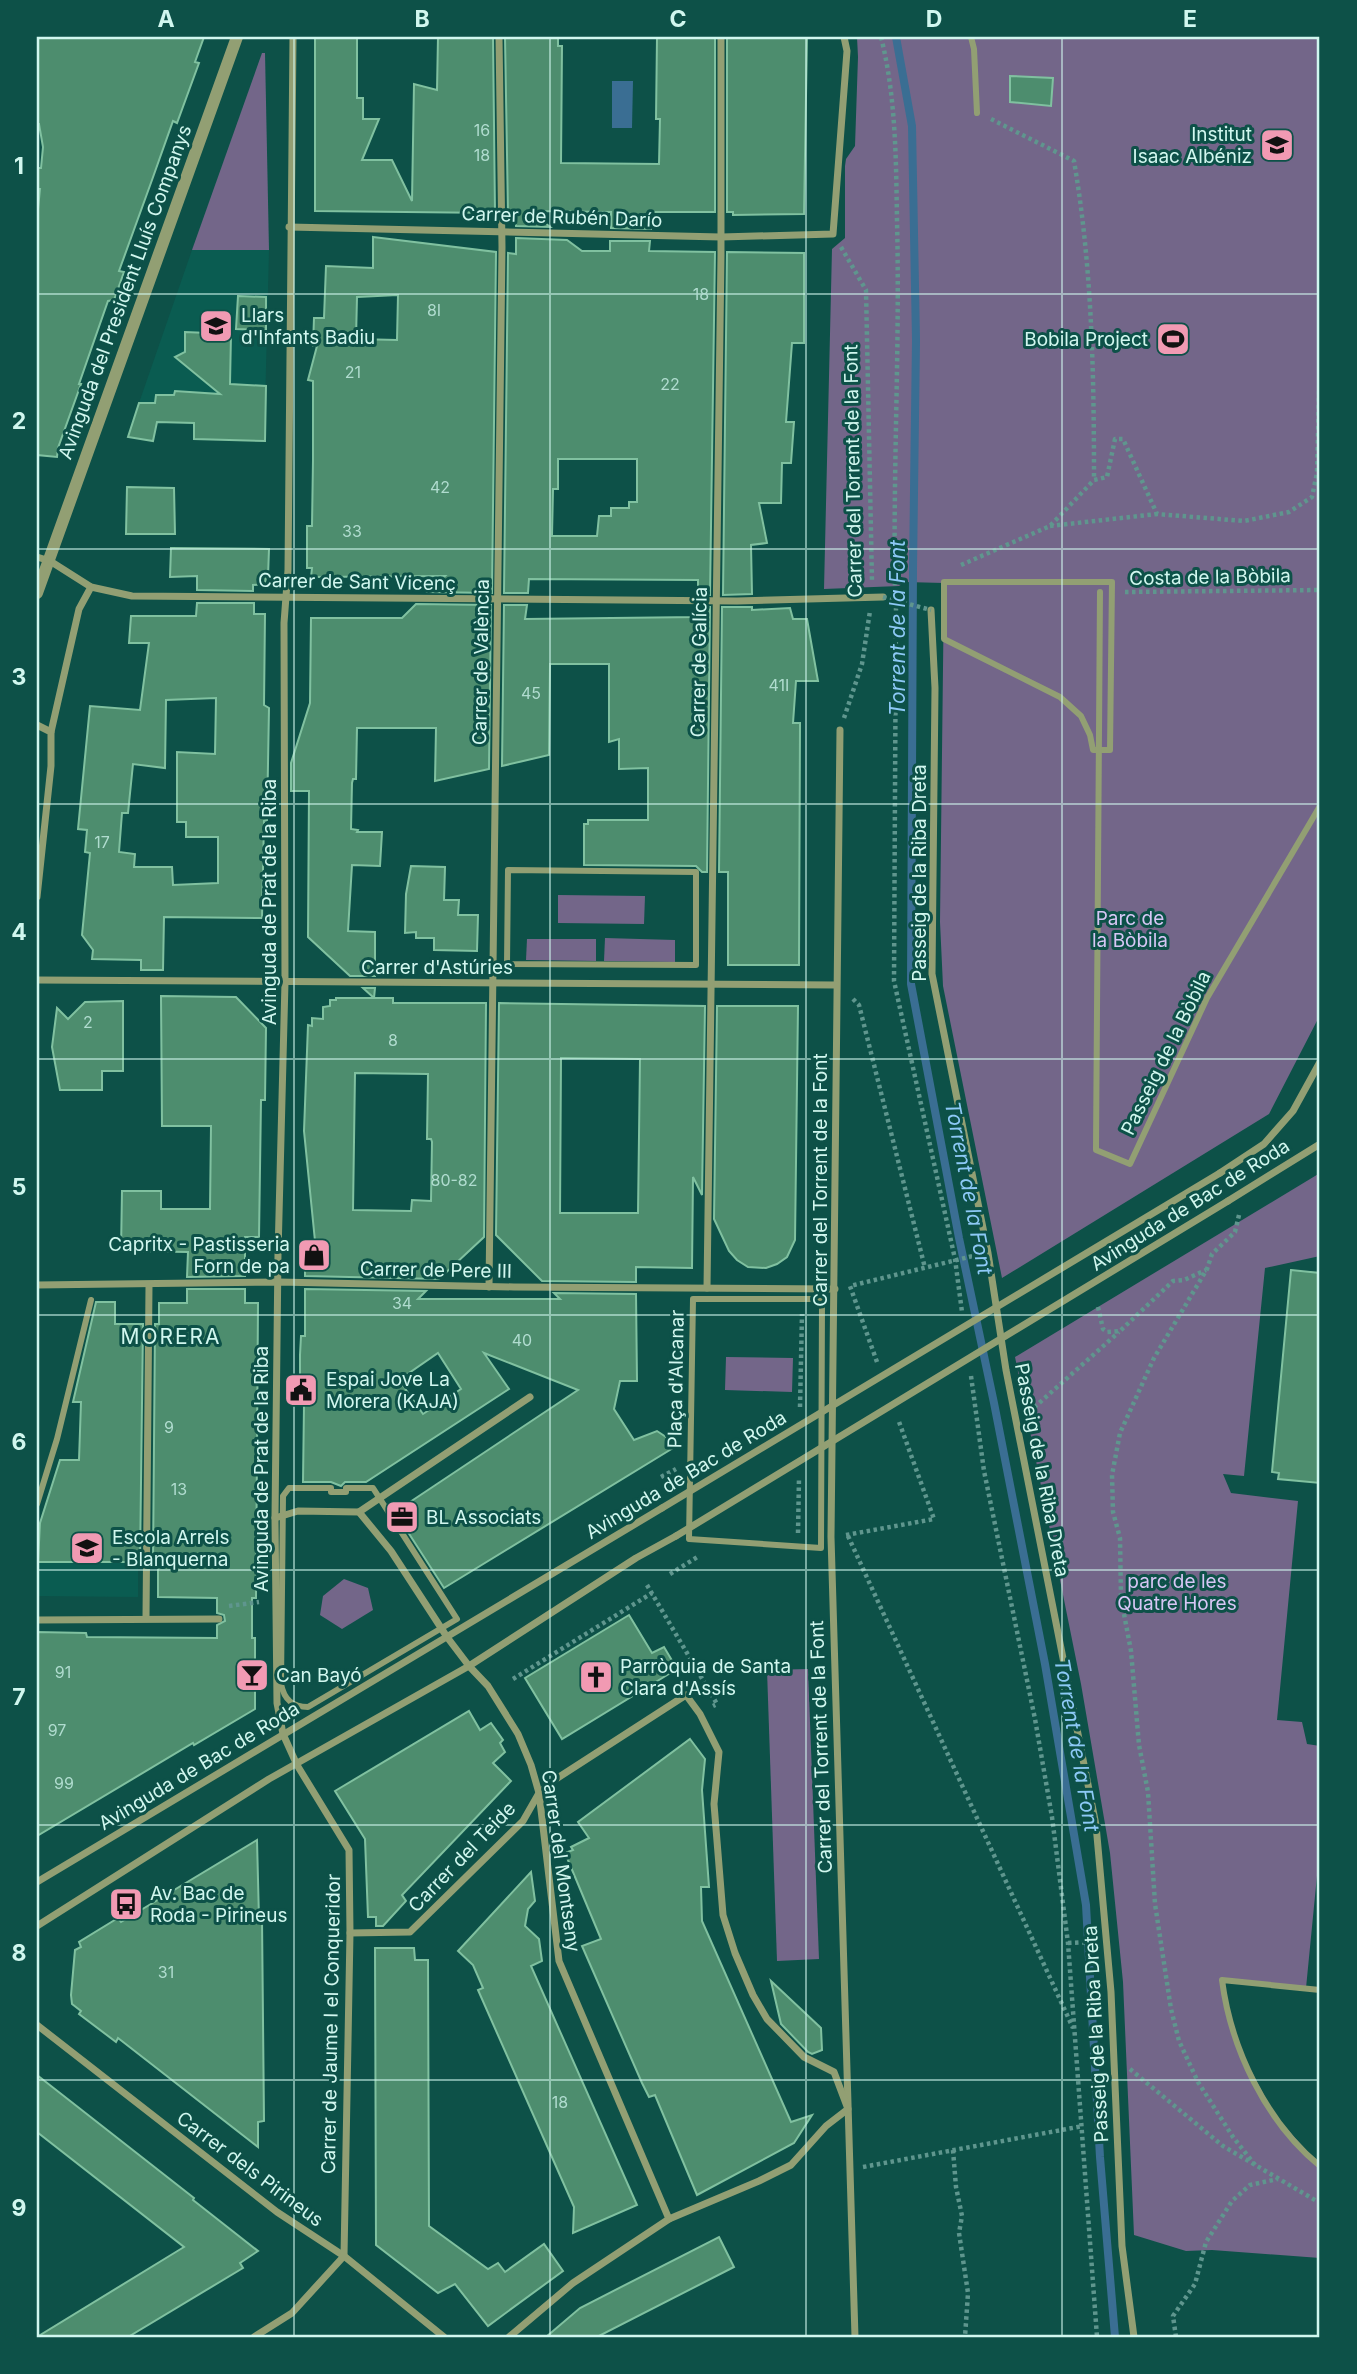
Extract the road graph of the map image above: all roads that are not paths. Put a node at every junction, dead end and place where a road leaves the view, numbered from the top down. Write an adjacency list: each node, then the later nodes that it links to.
1 (237, 37): 11 (street, Avinguda del President Lluís Companys)
2 (293, 37): 8 (street, Avinguda de Prat de la Riba)
3 (499, 37): 9 (street, Carrer de València)
4 (721, 37): 10 (street, Carrer de Galícia)
5 (844, 37): 10 (street, Carrer de Rubén Darío)
6 (971, 37): 7 (street)
7 (977, 113)
8 (289, 227): 9 (street, Carrer de Rubén Darío); 15 (street, Avinguda de Prat de la Riba)
9 (502, 230): 10 (street, Carrer de Rubén Darío); 17 (street, Carrer de València)
10 (721, 237): 18 (street, Carrer de Galícia)
11 (43, 559): 12 (street, Carrer de Sant Vicenç); 14 (street, Avinguda del President Lluís Companys)
12 (90, 587): 15 (street, Carrer de Sant Vicenç); 22 (street)
13 (1100, 592): 23 (street, Passeig de la Bòbila)
14 (37, 593)
15 (284, 596): 17 (street, Carrer de Sant Vicenç); 28 (street, Avinguda de Prat de la Riba)
16 (883, 597): 18 (street, Carrer de Sant Vicenç)
17 (497, 600): 18 (street, Carrer de Sant Vicenç); 29 (street, Carrer de València)
18 (716, 600): 30 (street, Carrer de Galícia)
19 (932, 610): 69 (street, Passeig de la Riba Dreta)
20 (37, 725): 22 (street)
21 (840, 730): 31 (street, Carrer del Torrent de la Font)
22 (51, 732): 26 (street)
23 (1100, 749): 23 (street); 24 (street, Passeig de la Bòbila)
24 (1320, 806)
25 (696, 872): 25 (street)
26 (37, 897)
27 (37, 980): 28 (street, Carrer d'Astúries)
28 (285, 982): 29 (street, Carrer d'Astúries); 34 (street, Avinguda de Prat de la Riba)
29 (492, 983): 30 (street, Carrer d'Astúries); 37 (street, Carrer de València)
30 (710, 984): 31 (street, Carrer d'Astúries); 38 (street, Carrer de Galícia)
31 (836, 985): 39 (street, Carrer del Torrent de la Font)
32 (1320, 1062): 51 (street, Avinguda de Bac de Roda, bridge)
33 (1320, 1144): 52 (street, Avinguda de Bac de Roda, bridge)
34 (279, 1283): 36 (street, Carrer de Pere III); 37 (street, Carrer de Pere III); 45 (street, Avinguda de Prat de la Riba)
35 (37, 1285): 36 (street, Carrer de Pere III)
36 (149, 1286): 47 (street)
37 (489, 1287): 38 (street, Carrer de Pere III)
38 (707, 1288): 39 (street, Carrer de Pere III)
39 (835, 1289): 61 (street, Carrer del Torrent de la Font)
40 (91, 1300): 43 (street)
41 (530, 1397): 42 (street)
42 (378, 1498): 44 (street); 45 (street); 50 (street)
43 (37, 1504)
44 (359, 1511): 45 (street); 50 (street, Carrer del Montseny)
45 (279, 1517): 50 (street); 53 (street, Avinguda de Prat de la Riba)
46 (716, 1541): 46 (street, Plaça d'Alcanar)
47 (146, 1618): 48 (street); 49 (street)
48 (219, 1619)
49 (37, 1620)
50 (442, 1629): 51 (street, Carrer del Montseny)
51 (447, 1637): 52 (street, Carrer del Montseny); 53 (street, Avinguda de Bac de Roda)
52 (469, 1666): 54 (street, Avinguda de Bac de Roda); 55 (street, Carrer del Montseny)
53 (282, 1734): 54 (street, Avinguda de Prat de la Riba); 56 (street, Avinguda de Bac de Roda)
54 (297, 1765): 57 (street, Avinguda de Bac de Roda); 58 (street, Carrer de Jaume I el Conqueridor)
55 (539, 1793): 58 (street, Carrer del Teide); 61 (street, Carrer del Teide); 63 (street, Carrer del Montseny)
56 (37, 1882)
57 (37, 1926)
58 (350, 1933): 64 (street, Carrer de Jaume I el Conqueridor)
59 (1320, 1990): 62 (street)
60 (37, 2025): 64 (street, Carrer dels Pirineus)
61 (848, 2109): 63 (street); 68 (street, Carrer del Torrent de la Font)
62 (1320, 2166)
63 (669, 2219): 67 (street)
64 (344, 2256): 65 (street); 66 (street, Carrer dels Pirineus)
65 (254, 2337)
66 (444, 2337)
67 (509, 2337)
68 (855, 2337)
69 (1134, 2337)

